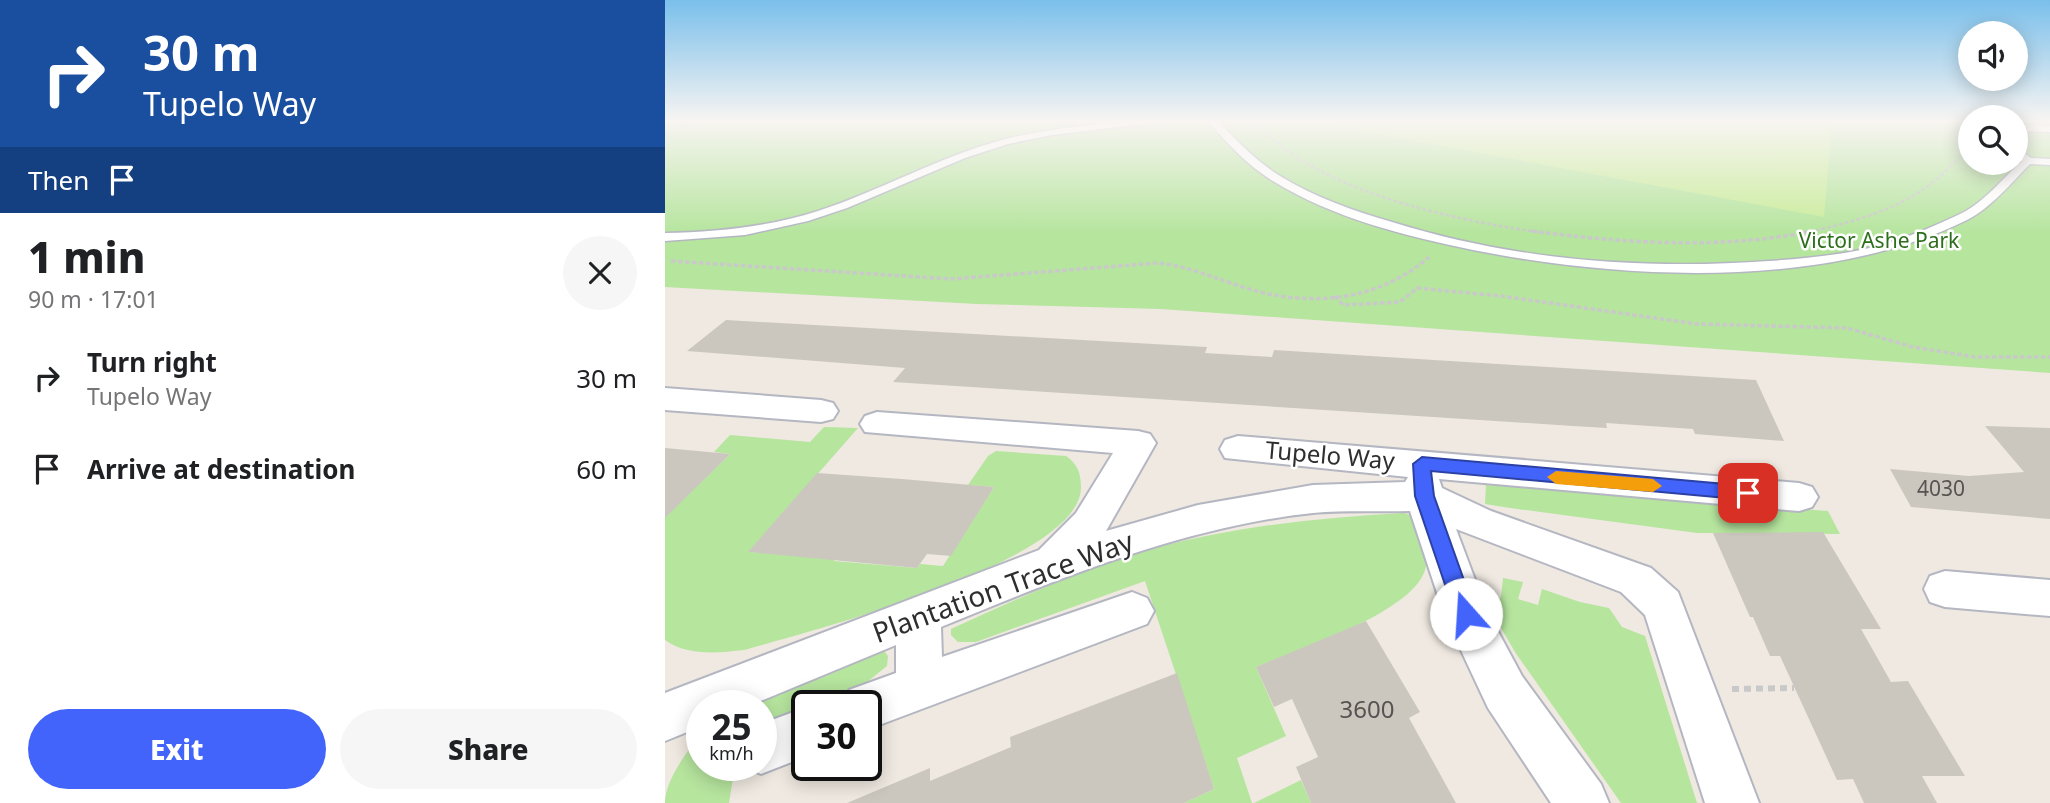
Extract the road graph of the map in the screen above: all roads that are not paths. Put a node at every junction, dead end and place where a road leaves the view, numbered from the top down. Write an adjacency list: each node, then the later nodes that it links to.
1 (960, 157): 6 (lane)
2 (1248, 157): 5 (lane)
3 (2028, 161): 4 (lane)
4 (2050, 162)
5 (2013, 175)
6 (665, 237)
7 (665, 399): 8 (street)
8 (821, 411)
9 (877, 424): 13 (street)
10 (1238, 449): 11 (street, Tupelo Way)
11 (1423, 480): 12 (street, Tupelo Way); 13 (street, Plantation Trace Way); 21 (street); 22 (street, Plantation Trace Way)
12 (1798, 497)
13 (1051, 563): 17 (street, Plantation Trace Way)
14 (1945, 589): 15 (street)
15 (2050, 598)
16 (1132, 611): 18 (street)
17 (918, 615): 18 (street); 20 (street, Plantation Trace Way)
18 (920, 685): 19 (street)
19 (882, 700)
20 (665, 717)
21 (1582, 803)
22 (1732, 803)

